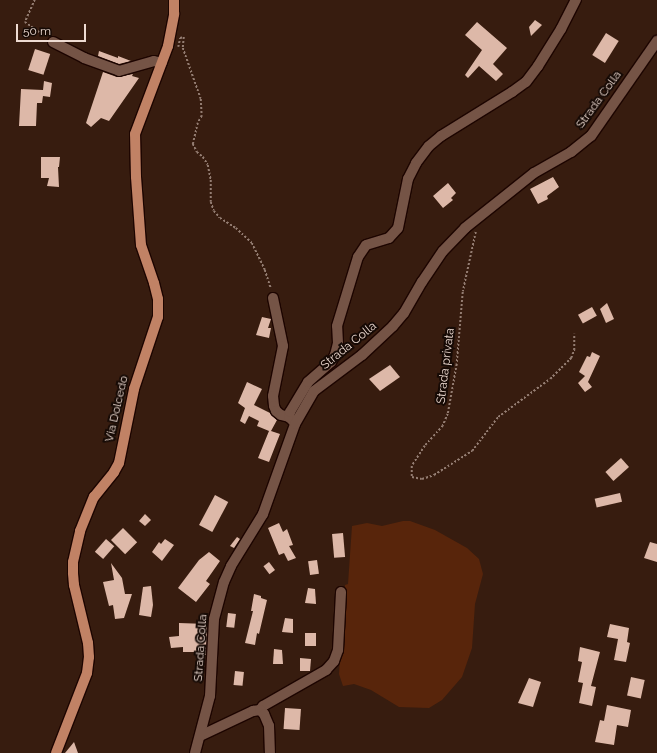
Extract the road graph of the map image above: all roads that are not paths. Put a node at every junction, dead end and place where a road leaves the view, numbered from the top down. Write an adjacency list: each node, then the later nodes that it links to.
1 (174, 0): 5 (main road, Via Dolcedo)
2 (576, 0): 7 (street)
3 (657, 41): 7 (street, Strada Colla)
4 (53, 42): 5 (street)
5 (162, 63): 11 (main road, Via Dolcedo)
6 (273, 298): 7 (street)
7 (292, 420): 10 (street, Strada Colla)
8 (341, 592): 9 (street)
9 (260, 710): 10 (street); 13 (street)
10 (200, 736): 12 (street, Strada Colla)
11 (56, 753)
12 (195, 753)
13 (270, 753)

